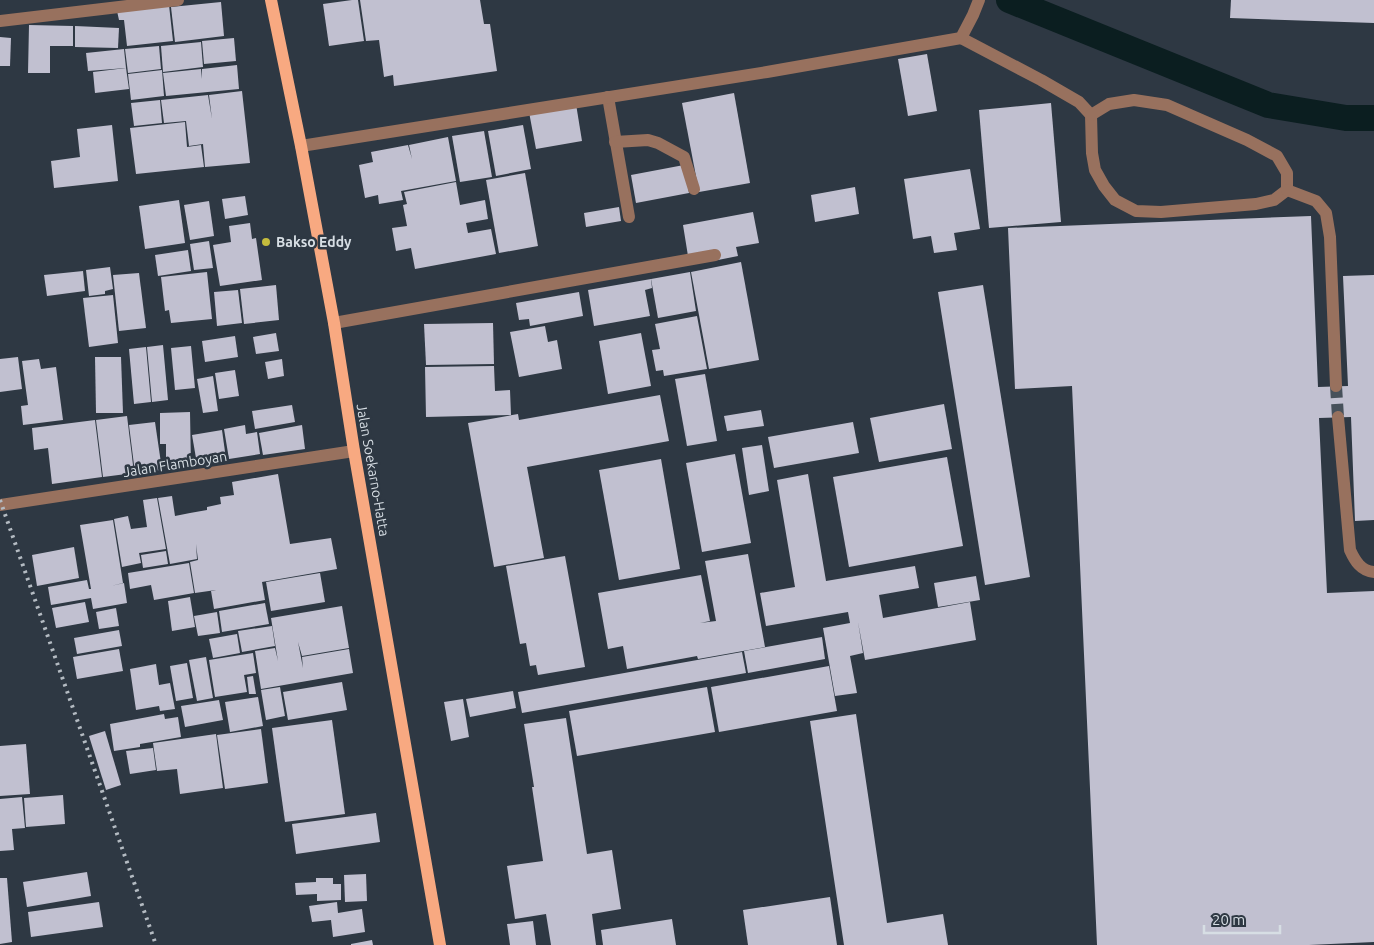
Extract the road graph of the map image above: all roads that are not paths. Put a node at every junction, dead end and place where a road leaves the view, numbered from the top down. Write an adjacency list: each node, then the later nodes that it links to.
1 (178, 0): 4 (street)
2 (271, 0): 9 (main road, Jalan Soekarno-Hatta)
3 (979, 0): 5 (street)
4 (0, 21)
5 (961, 38): 6 (street); 7 (street)
6 (608, 97): 8 (street); 9 (street)
7 (1091, 115): 11 (street); 11 (street)
8 (615, 142): 10 (street); 12 (street)
9 (301, 146): 14 (main road, Jalan Soekarno-Hatta)
10 (694, 189)
11 (1287, 190): 15 (street)
12 (629, 217)
13 (715, 255): 14 (street)
14 (334, 323): 17 (main road, Jalan Soekarno-Hatta)
15 (1336, 386)
16 (1338, 417): 19 (street)
17 (354, 451): 18 (street, Jalan Flamboyan); 20 (main road, Jalan Soekarno-Hatta)
18 (0, 506)
19 (1374, 572)
20 (440, 945)

